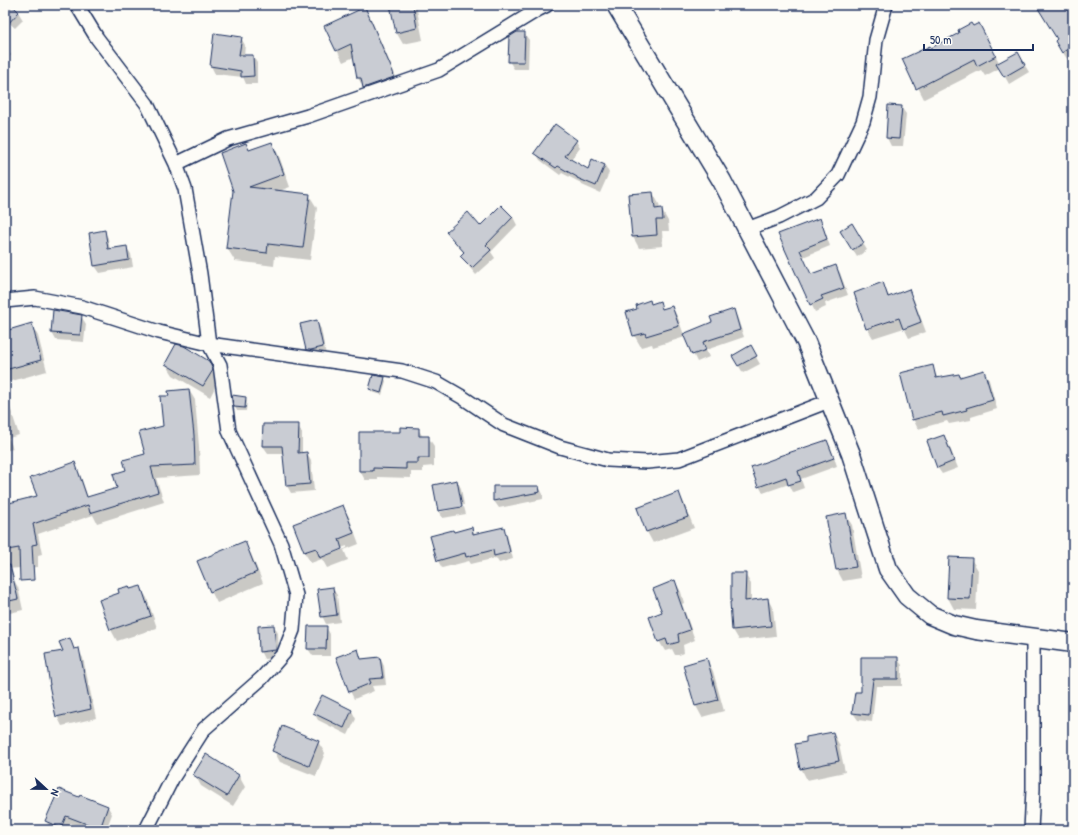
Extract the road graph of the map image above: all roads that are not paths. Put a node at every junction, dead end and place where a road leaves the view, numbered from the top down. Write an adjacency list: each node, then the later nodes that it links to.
1 (77, 5): 5 (street)
2 (547, 5): 5 (street)
3 (616, 5): 6 (main road)
4 (886, 5): 6 (street)
5 (176, 164): 8 (street)
6 (746, 229): 9 (main road)
7 (5, 301): 8 (street)
8 (209, 344): 9 (street); 12 (street)
9 (829, 400): 10 (main road)
10 (1033, 638): 11 (main road); 13 (street)
11 (1073, 643)
12 (146, 830)
13 (1031, 830)

